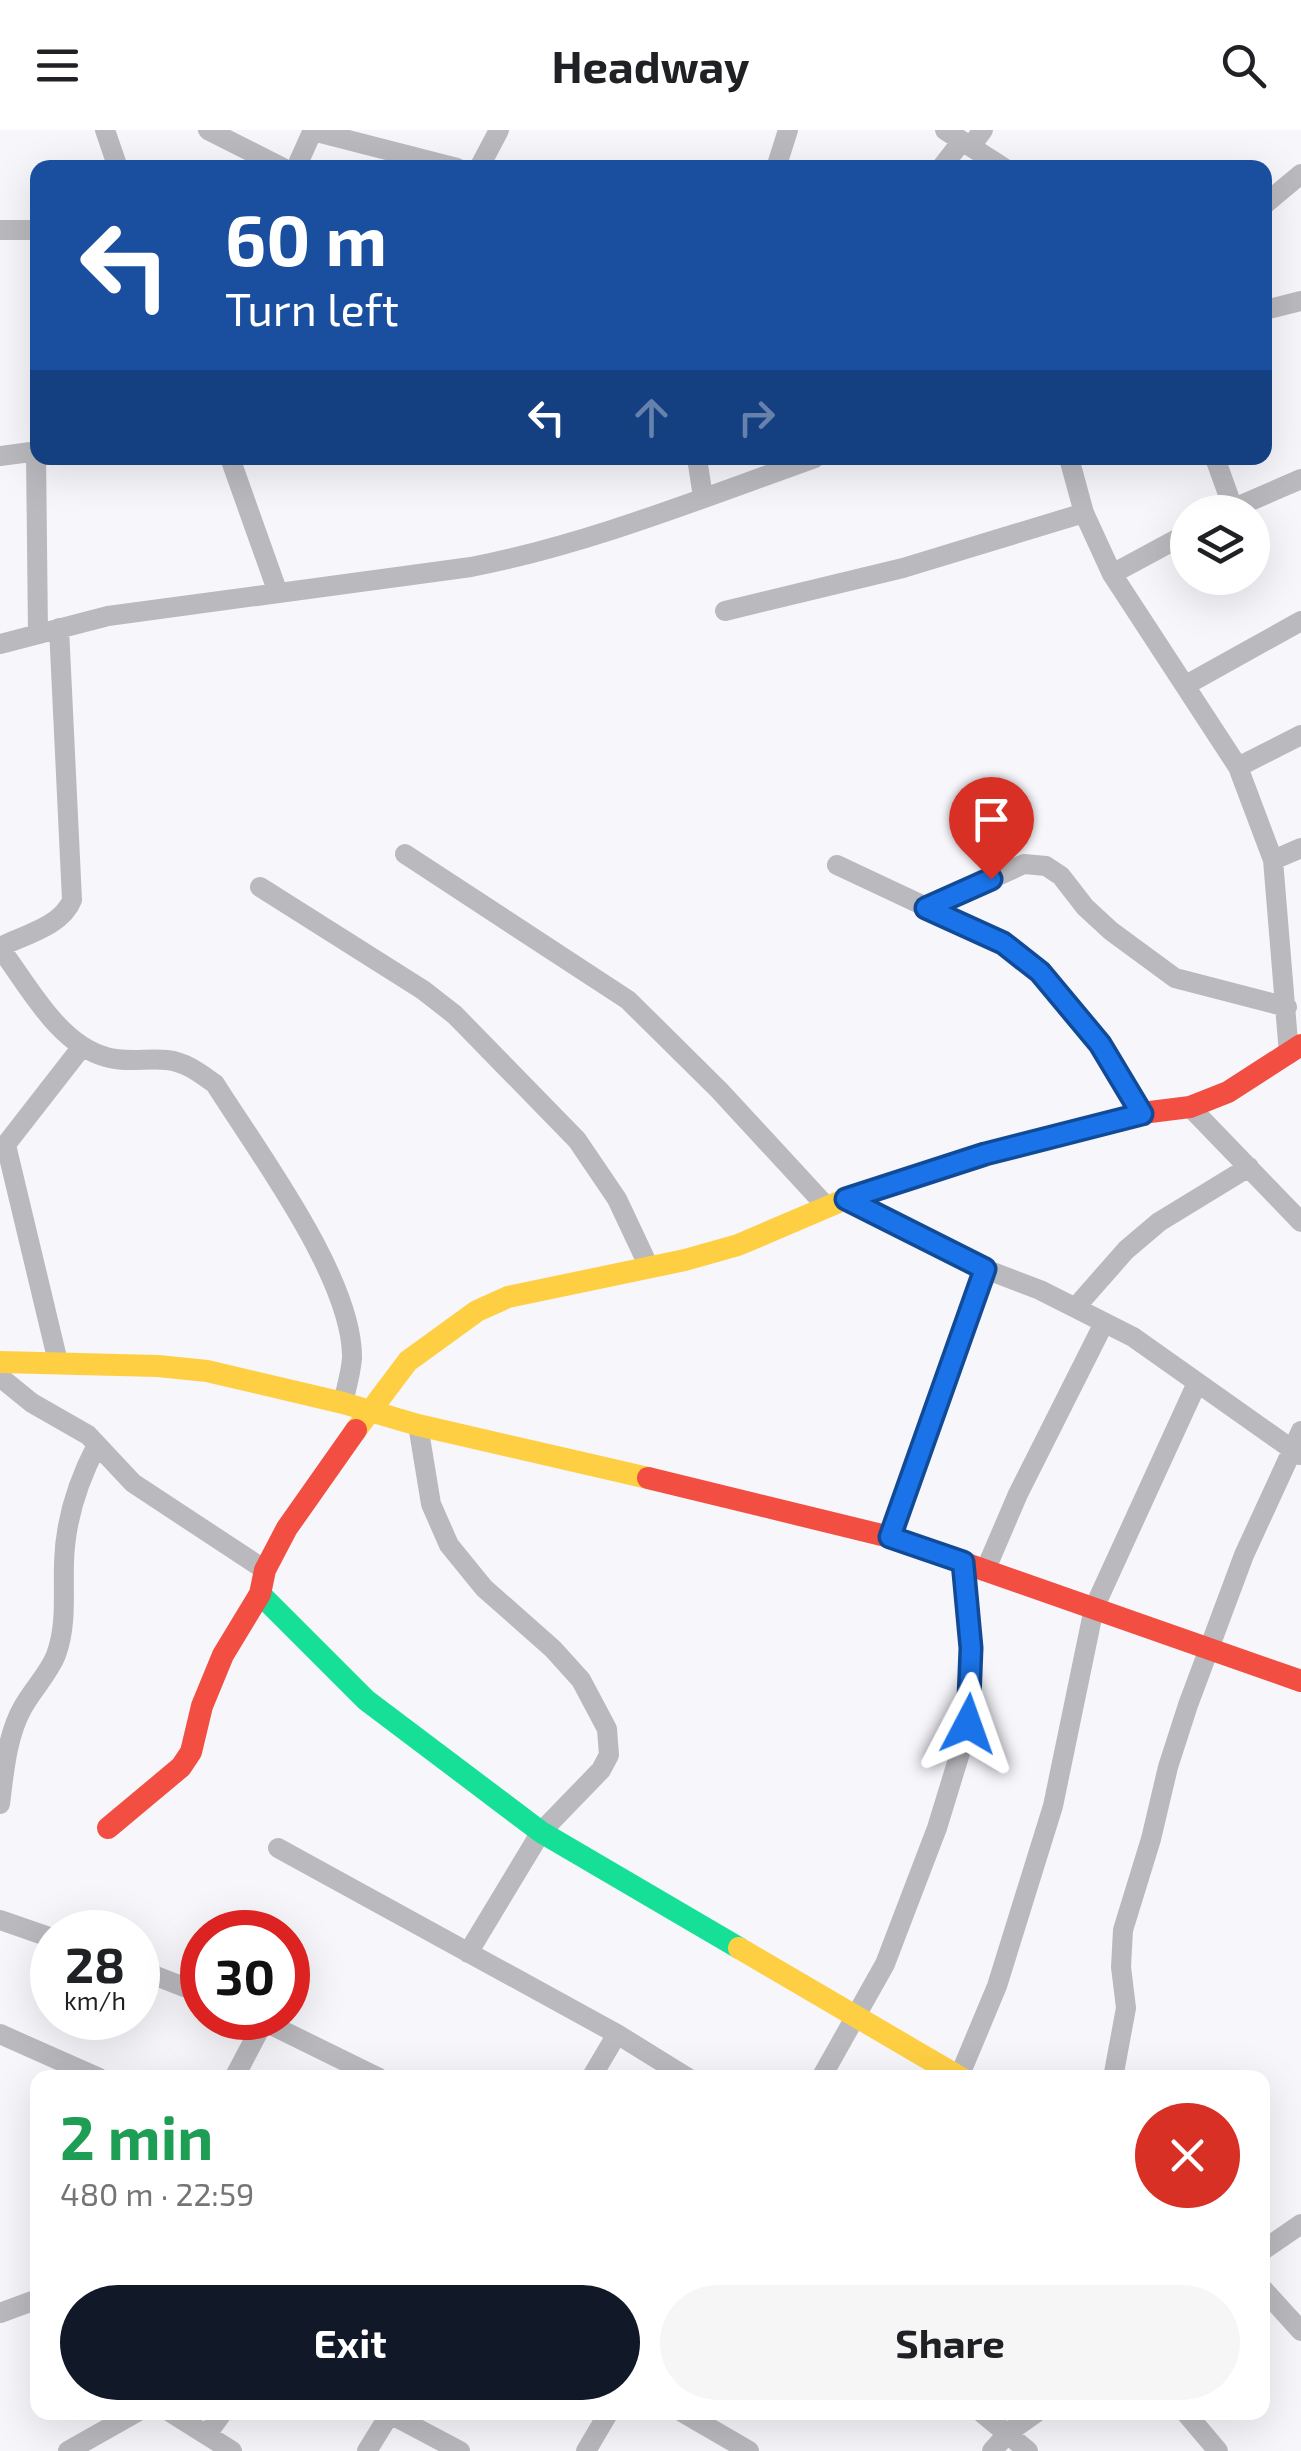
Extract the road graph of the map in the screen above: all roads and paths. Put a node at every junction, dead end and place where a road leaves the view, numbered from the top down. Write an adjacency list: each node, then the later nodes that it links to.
1 (105, 130): 7 (street)
2 (208, 130): 8 (street)
3 (313, 130): 9 (street); 10 (street)
4 (499, 130): 11 (street)
5 (788, 130): 12 (street)
6 (965, 137): 13 (street); 14 (street)
7 (115, 160)
8 (267, 160)
9 (300, 160)
10 (427, 160)
11 (482, 160)
12 (779, 160)
13 (947, 160)
14 (994, 160)
15 (1301, 174): 16 (street)
16 (1272, 198)
17 (0, 230): 18 (street)
18 (30, 230)
19 (1301, 301): 20 (street)
20 (1272, 308)
21 (30, 453): 22 (street)
22 (0, 456)
23 (37, 465): 40 (street)
24 (232, 465): 36 (street)
25 (698, 465): 32 (street)
26 (794, 465): 32 (street)
27 (1071, 465): 33 (street)
28 (1217, 465): 30 (street)
29 (1301, 479): 31 (street)
30 (1225, 495)
31 (1264, 495)
32 (702, 496): 36 (street)
33 (1084, 513): 35 (street); 37 (street)
34 (1170, 543): 35 (street)
35 (1112, 574): 42 (street)
36 (278, 593): 39 (street)
37 (725, 612)
38 (1301, 620): 42 (street)
39 (60, 628): 40 (street); 51 (street)
40 (38, 634): 41 (street)
41 (0, 644)
42 (1186, 685): 44 (street)
43 (1301, 735): 44 (street)
44 (1238, 767): 47 (street)
45 (1301, 848): 47 (street)
46 (404, 854): 59 (street)
47 (1273, 860): 52 (street)
48 (837, 866): 50 (street)
49 (260, 887): 61 (street)
50 (926, 908): 52 (street); 56 (street)
51 (0, 947): 53 (street)
52 (1287, 1007): 54 (street)
53 (80, 1048): 57 (street); 69 (street)
54 (1295, 1050): 55 (street)
55 (1190, 1107): 56 (street); 58 (street)
56 (1142, 1114): 59 (street)
57 (3, 1148): 66 (street)
58 (1249, 1167): 60 (street); 63 (street)
59 (837, 1203): 61 (street); 62 (street)
60 (1301, 1222)
61 (650, 1268): 70 (street)
62 (985, 1269): 63 (street); 74 (street)
63 (1076, 1308): 64 (street)
64 (1104, 1323): 68 (street); 75 (street)
65 (0, 1362): 66 (street)
66 (58, 1362): 69 (street)
67 (0, 1377): 73 (street)
68 (1198, 1384): 72 (street); 78 (street)
69 (343, 1403): 70 (street)
70 (368, 1412): 71 (street); 76 (street)
71 (418, 1425): 74 (street); 83 (street)
72 (1298, 1445): 79 (street)
73 (96, 1446): 76 (street); 81 (street)
74 (890, 1537): 75 (street)
75 (974, 1567): 78 (street); 88 (street)
76 (265, 1570): 77 (street)
77 (260, 1594): 82 (street); 83 (street)
78 (1094, 1608): 79 (street); 100 (street)
79 (1208, 1649): 80 (street); 101 (street)
80 (1301, 1680)
81 (0, 1804)
82 (108, 1828)
83 (541, 1832): 87 (street); 88 (street)
84 (278, 1848): 87 (street)
85 (0, 1920): 86 (street)
86 (30, 1930)
87 (468, 1953): 90 (street)
88 (856, 2017): 98 (street); 99 (street)
89 (0, 2034): 93 (street)
90 (617, 2034): 96 (street); 97 (street)
91 (251, 2040): 94 (street)
92 (302, 2040): 95 (street)
93 (81, 2070)
94 (238, 2070)
95 (363, 2070)
96 (596, 2070)
97 (675, 2070)
98 (826, 2070)
99 (948, 2070)
100 (963, 2070)
101 (1115, 2070)
102 (1301, 2224): 103 (street)
103 (1270, 2245)
104 (1270, 2297): 107 (street)
105 (30, 2302): 106 (street)
106 (0, 2313)
107 (1301, 2331)
108 (123, 2420): 120 (street)
109 (183, 2420): 119 (street)
110 (217, 2420): 119 (street)
111 (387, 2420): 122 (street)
112 (404, 2420): 123 (street)
113 (604, 2420): 124 (street)
114 (696, 2420): 125 (street)
115 (992, 2420): 118 (street)
116 (1026, 2420): 118 (street)
117 (1192, 2420): 128 (street)
118 (1009, 2432): 126 (street); 127 (street)
119 (207, 2434): 121 (street)
120 (68, 2451)
121 (232, 2451)
122 (367, 2451)
123 (460, 2451)
124 (586, 2451)
125 (749, 2451)
126 (992, 2451)
127 (1028, 2451)
128 (1218, 2451)

